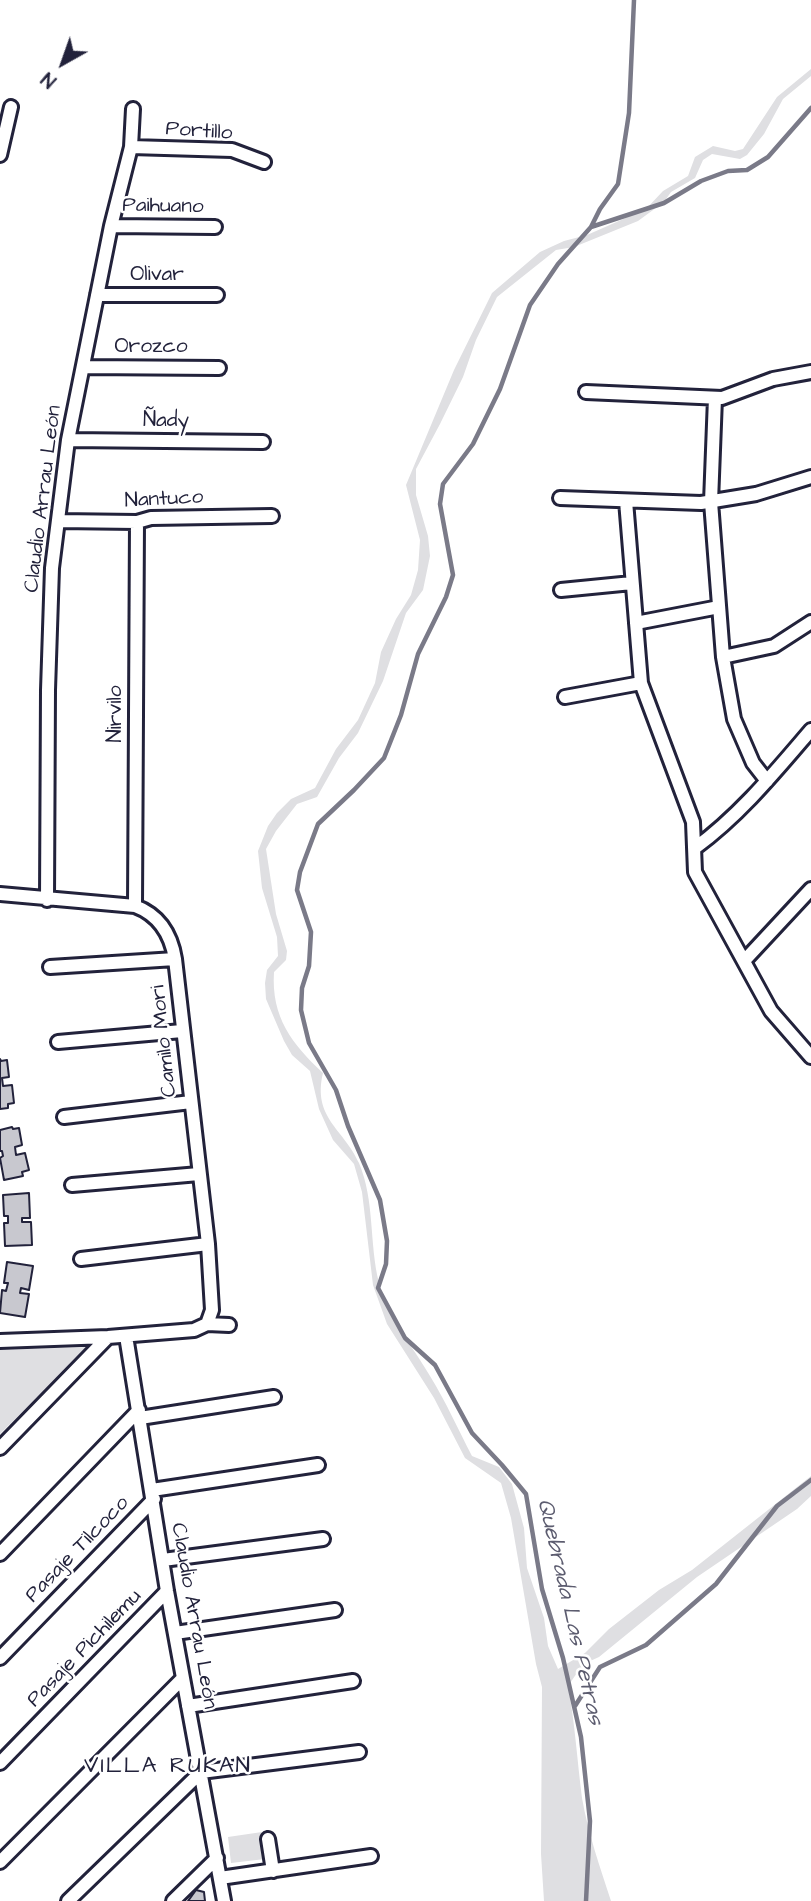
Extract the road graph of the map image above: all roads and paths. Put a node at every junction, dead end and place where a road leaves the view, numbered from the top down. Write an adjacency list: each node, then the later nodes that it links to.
1 (11, 107): 4 (street)
2 (133, 109): 3 (street, Claudio Arrau León)
3 (131, 148): 5 (street, Portillo); 6 (street, Claudio Arrau León)
4 (0, 155)
5 (264, 162)
6 (111, 226): 7 (street, Paihuano); 8 (street, Claudio Arrau León)
7 (215, 227)
8 (97, 295): 9 (street, Olivar); 10 (street, Claudio Arrau León)
9 (217, 295)
10 (83, 367): 11 (street, Orozco); 15 (street, Claudio Arrau León)
11 (219, 368)
12 (811, 372): 14 (street)
13 (586, 392): 14 (street)
14 (715, 398): 20 (street)
15 (68, 440): 16 (street, Ñady); 22 (street, Claudio Arrau León)
16 (263, 442)
17 (811, 477): 20 (street)
18 (560, 498): 19 (street)
19 (626, 501): 20 (street); 24 (street)
20 (711, 502): 26 (street)
21 (272, 516): 23 (street, Nantuco)
22 (58, 521): 23 (street, Nantuco); 37 (street, Claudio Arrau León)
23 (137, 522): 38 (street, Nirvilo)
24 (632, 583): 25 (street); 28 (street)
25 (561, 590)
26 (719, 607): 28 (street); 29 (street)
27 (811, 622): 29 (street)
28 (636, 623): 30 (street)
29 (723, 657): 33 (street)
30 (641, 683): 31 (street); 34 (street)
31 (565, 697)
32 (811, 730): 33 (street)
33 (767, 781): 34 (street)
34 (695, 848): 40 (street)
35 (811, 890): 40 (street)
36 (0, 894): 37 (street)
37 (47, 900): 38 (street)
38 (135, 906): 39 (street, Camilo Mori)
39 (175, 959): 41 (street); 42 (street, Camilo Mori)
40 (744, 961): 44 (street)
41 (50, 967)
42 (182, 1031): 43 (street); 45 (street, Camilo Mori)
43 (58, 1042)
44 (811, 1056)
45 (191, 1102): 46 (street); 47 (street, Camilo Mori)
46 (64, 1117)
47 (199, 1174): 48 (street); 49 (street, Camilo Mori)
48 (72, 1185)
49 (208, 1244): 50 (street); 51 (street, Camilo Mori)
50 (81, 1259)
51 (207, 1324): 52 (street); 53 (street)
52 (229, 1325)
53 (126, 1336): 54 (street); 57 (street, Claudio Arrau León)
54 (108, 1337): 55 (street); 58 (street)
55 (0, 1341)
56 (274, 1397): 57 (street)
57 (140, 1414): 60 (street, Claudio Arrau León); 62 (street)
58 (0, 1448)
59 (318, 1465): 60 (street)
60 (153, 1494): 63 (street, Claudio Arrau León); 67 (street, Pasaje Tilcoco)
61 (323, 1539): 63 (street)
62 (0, 1555)
63 (163, 1560): 64 (street, Claudio Arrau León)
64 (167, 1591): 66 (street, Claudio Arrau León); 72 (street, Pasaje Pichilemu)
65 (335, 1610): 66 (street)
66 (175, 1633): 68 (street, Claudio Arrau León)
67 (0, 1658)
68 (183, 1678): 70 (street, Claudio Arrau León); 77 (street)
69 (353, 1681): 70 (street)
70 (188, 1706): 73 (street, Claudio Arrau León)
71 (359, 1752): 73 (street)
72 (0, 1763)
73 (201, 1772): 76 (street, Claudio Arrau León); 80 (street)
74 (268, 1839): 78 (street)
75 (371, 1856): 78 (street)
76 (217, 1858): 79 (street, Claudio Arrau León); 81 (street)
77 (0, 1862)
78 (273, 1871): 79 (street)
79 (220, 1878): 82 (street, Claudio Arrau León)
80 (68, 1901)
81 (173, 1901)
82 (224, 1901)

